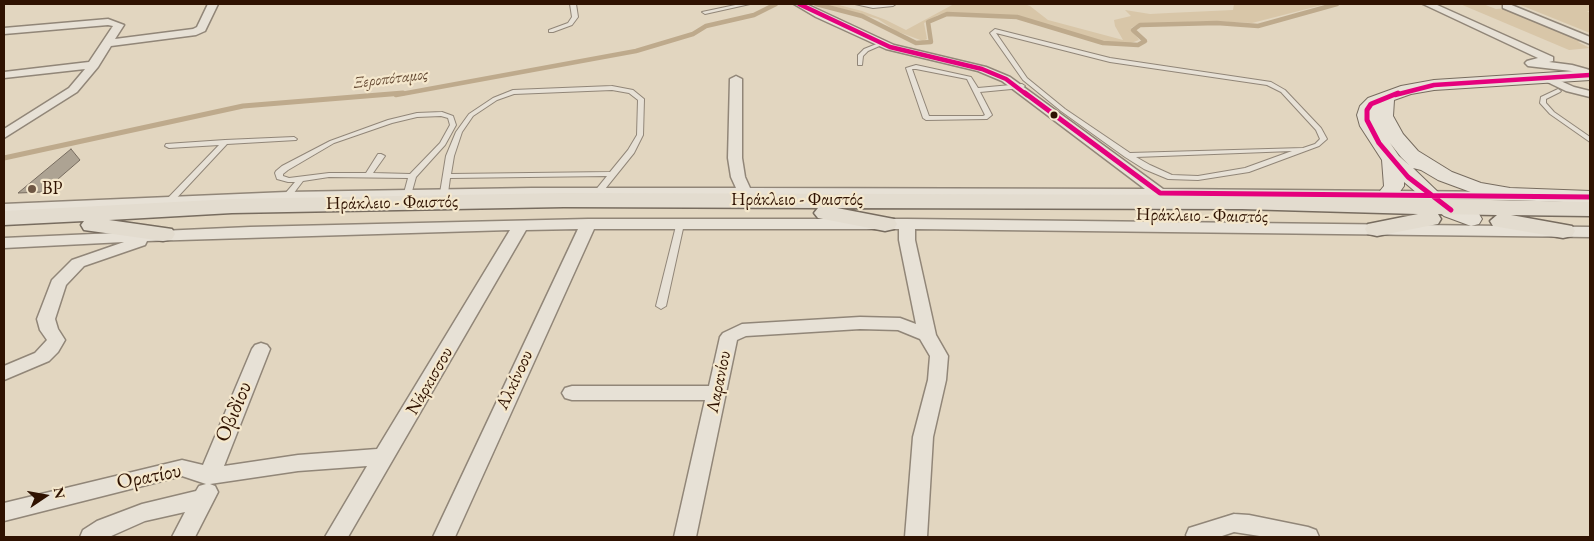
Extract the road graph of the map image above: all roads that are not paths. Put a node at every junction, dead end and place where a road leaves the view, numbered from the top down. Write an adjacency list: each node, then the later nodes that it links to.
1 (213, 4): 13 (street)
2 (573, 4): 11 (lane)
3 (747, 4): 9 (lane)
4 (800, 4): 14 (street)
5 (858, 4): 6 (lane)
6 (893, 4)
7 (1428, 4): 17 (street)
8 (1506, 6): 12 (street)
9 (705, 12)
10 (4, 31): 13 (street)
11 (551, 31)
12 (1590, 40)
13 (109, 43): 16 (street)
14 (881, 44): 15 (lane); 22 (street)
15 (860, 64)
16 (94, 65): 18 (street); 28 (street)
17 (1590, 74): 20 (main road)
18 (4, 75)
19 (1022, 75): 22 (lane); 23 (lane); 33 (lane)
20 (1545, 77): 27 (street); 36 (main road)
21 (736, 78): 42 (street)
22 (1006, 79): 24 (street)
23 (1032, 85): 24 (lane); 34 (lane)
24 (1018, 87): 25 (lane); 47 (street)
25 (977, 90): 25 (lane)
26 (1558, 91): 30 (lane)
27 (1590, 94)
28 (4, 134)
29 (294, 139): 31 (lane)
30 (1590, 140)
31 (225, 142): 32 (lane); 54 (lane)
32 (169, 146)
33 (1307, 149): 34 (lane); 34 (lane)
34 (1128, 155)
35 (381, 156): 38 (lane)
36 (1400, 156): 49 (main road); 50 (main road); 57 (main road)
37 (613, 174): 40 (lane); 40 (lane); 43 (lane)
38 (368, 175): 39 (lane); 41 (lane)
39 (412, 176): 41 (lane); 44 (lane)
40 (448, 176): 45 (lane)
41 (301, 179): 48 (lane)
42 (744, 191): 43 (street); 46 (street)
43 (598, 192): 45 (street)
44 (408, 193): 45 (street); 48 (street)
45 (444, 193)
46 (1012, 193): 47 (street); 53 (main road)
47 (1160, 193): 49 (street)
48 (287, 196): 52 (street)
49 (1387, 196): 55 (main road); 57 (main road)
50 (1538, 196): 51 (main road); 57 (main road)
51 (1590, 197)
52 (241, 198): 54 (main road)
53 (1062, 202): 54 (main road, Ηράκλειο - Φαιστός); 55 (main road, Ηράκλειο - Φαιστός)
54 (164, 205): 60 (main road, Ηράκλειο - Φαιστός)
55 (1354, 206): 57 (main road, Ηράκλειο - Φαιστός)
56 (4, 208): 60 (street)
57 (1456, 209): 58 (main road, Ηράκλειο - Φαιστός); 59 (main road, Ηράκλειο - Φαιστός); 62 (main road, Ηράκλειο - Φαιστός); 68 (main road); 69 (main road)
58 (1590, 209)
59 (818, 212): 60 (main road, Ηράκλειο - Φαιστός); 66 (main road)
60 (83, 214): 61 (main road, Ηράκλειο - Φαιστός); 67 (main road, Ηράκλειο - Φαιστός); 71 (main road)
61 (4, 218)
62 (1590, 221)
63 (522, 224): 64 (street); 71 (street); 79 (street, Νάρκισσου)
64 (588, 224): 65 (street); 87 (street, Αλκίνοου)
65 (680, 224): 66 (street); 73 (lane)
66 (896, 224): 68 (street); 74 (street)
67 (4, 228)
68 (1377, 229): 69 (street)
69 (1563, 231): 70 (street)
70 (1590, 232)
71 (163, 234): 72 (street); 76 (street)
72 (4, 243)
73 (661, 306)
74 (927, 335): 78 (street, Λαρανίου); 89 (street)
75 (261, 349): 80 (street, Οβιδίου)
76 (4, 373)
77 (572, 393): 78 (street)
78 (717, 393): 88 (street, Λαρανίου)
79 (386, 456): 80 (street, Ορατίου); 86 (street, Νάρκισσου)
80 (211, 476): 81 (street, Οβιδίου); 82 (street, Ορατίου)
81 (204, 498): 84 (street); 85 (street, Οβιδίου)
82 (4, 512)
83 (1197, 535): 90 (street)
84 (91, 537)
85 (183, 537)
86 (336, 537)
87 (444, 537)
88 (685, 537)
89 (916, 537)
90 (1308, 537)

